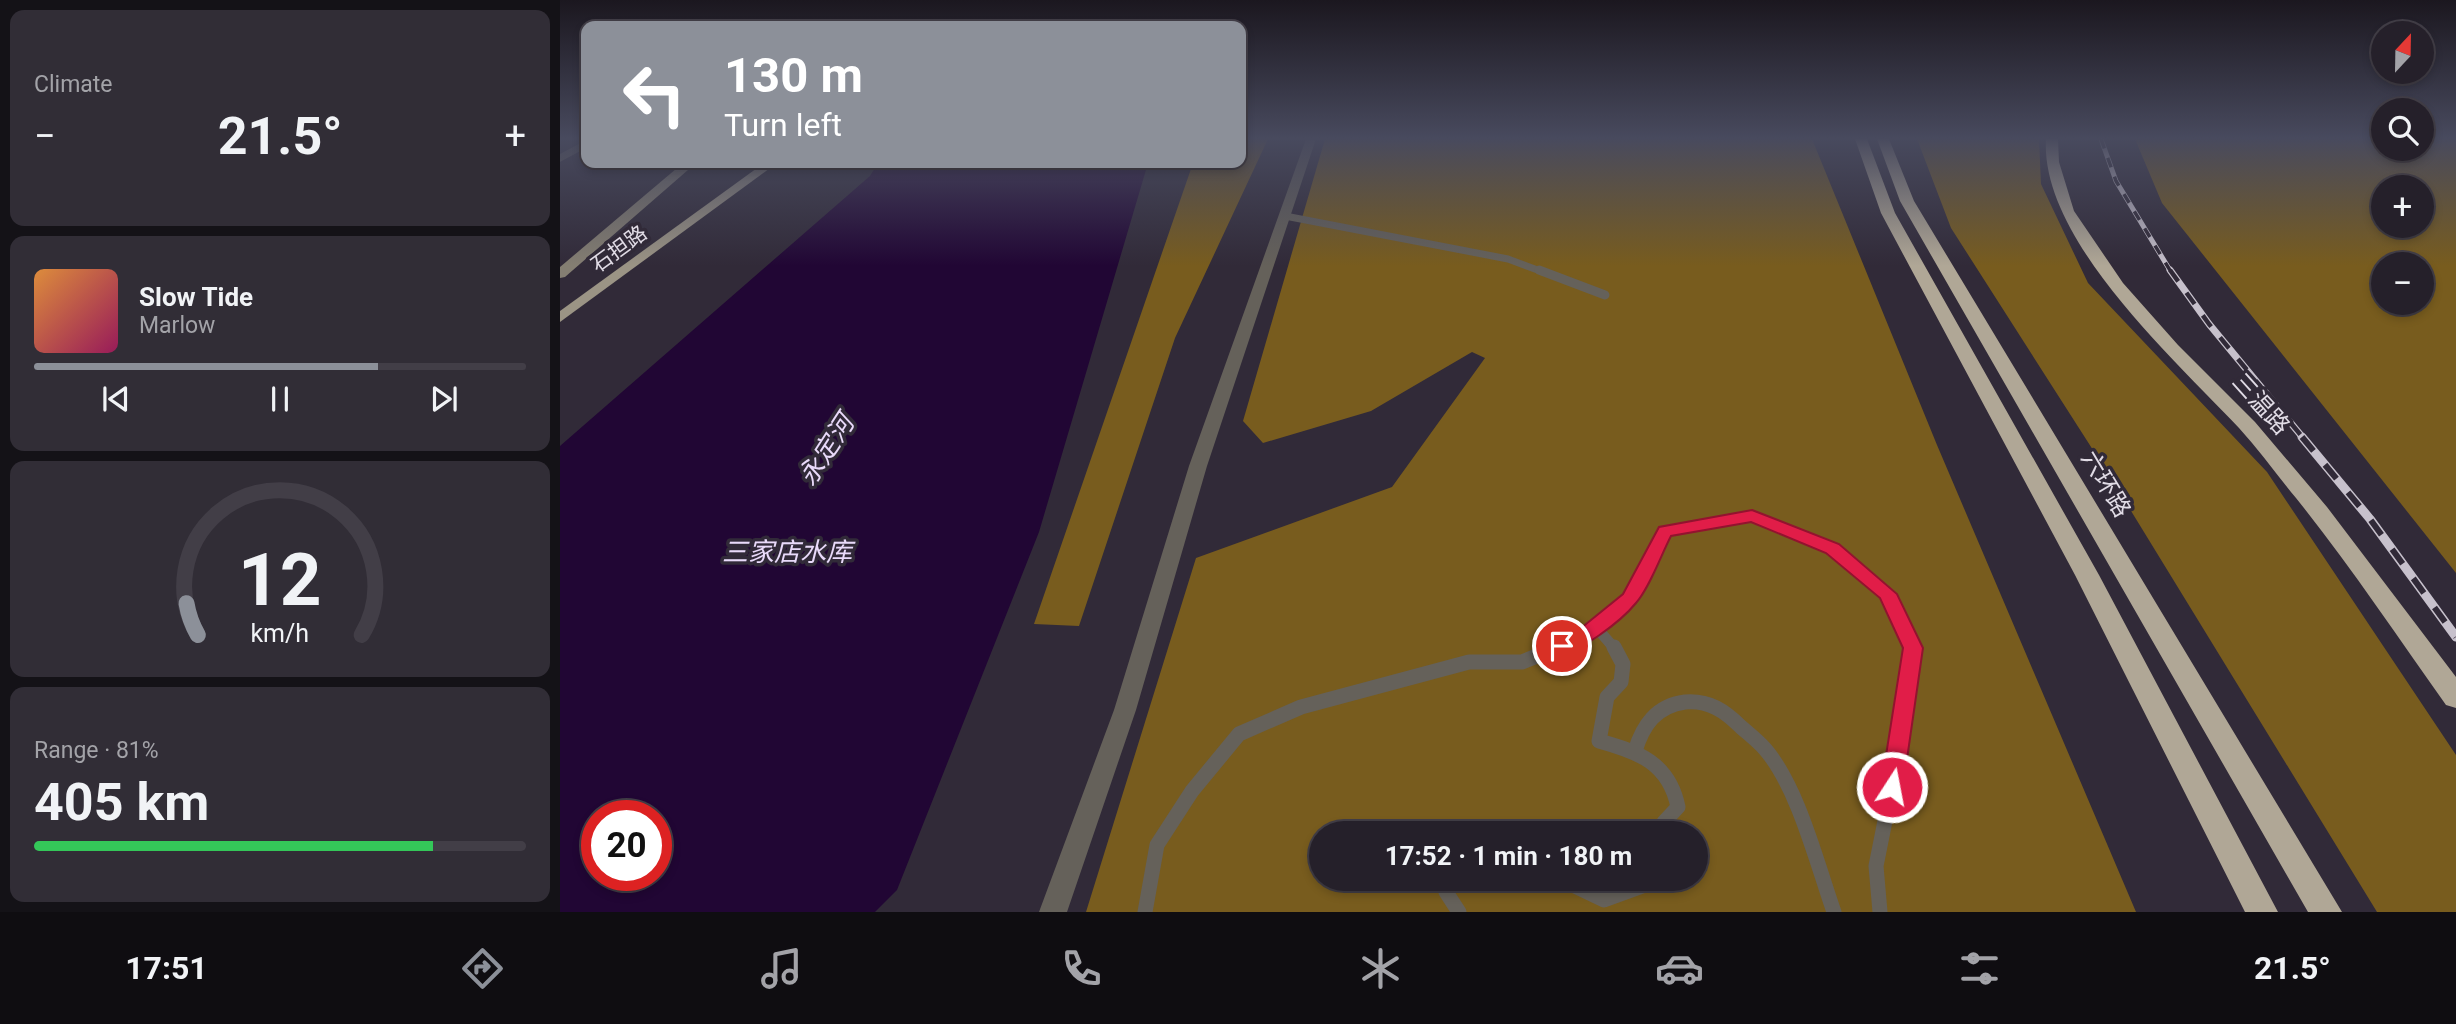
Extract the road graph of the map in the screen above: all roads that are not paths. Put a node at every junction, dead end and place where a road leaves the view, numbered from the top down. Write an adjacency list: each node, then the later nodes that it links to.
1 (668, 182): 8 (main road)
2 (746, 182): 10 (main road, 石担路)
3 (1297, 182): 7 (street)
4 (1877, 182): 23 (highway)
5 (1900, 182): 24 (highway, 六环路)
6 (2058, 182): 12 (highway, 三温路)
7 (1285, 216): 9 (lane); 18 (street)
8 (560, 274)
9 (1605, 295)
10 (560, 318)
11 (1596, 627): 13 (lane); 19 (lane); 22 (lane)
12 (2456, 697)
13 (1635, 751): 14 (lane); 21 (lane)
14 (1665, 821)
15 (1446, 891): 20 (lane)
16 (1585, 891): 17 (lane)
17 (1629, 891)
18 (1053, 912)
19 (1145, 912)
20 (1459, 912)
21 (1834, 912)
22 (1880, 912)
23 (2262, 912)
24 (2326, 912)

